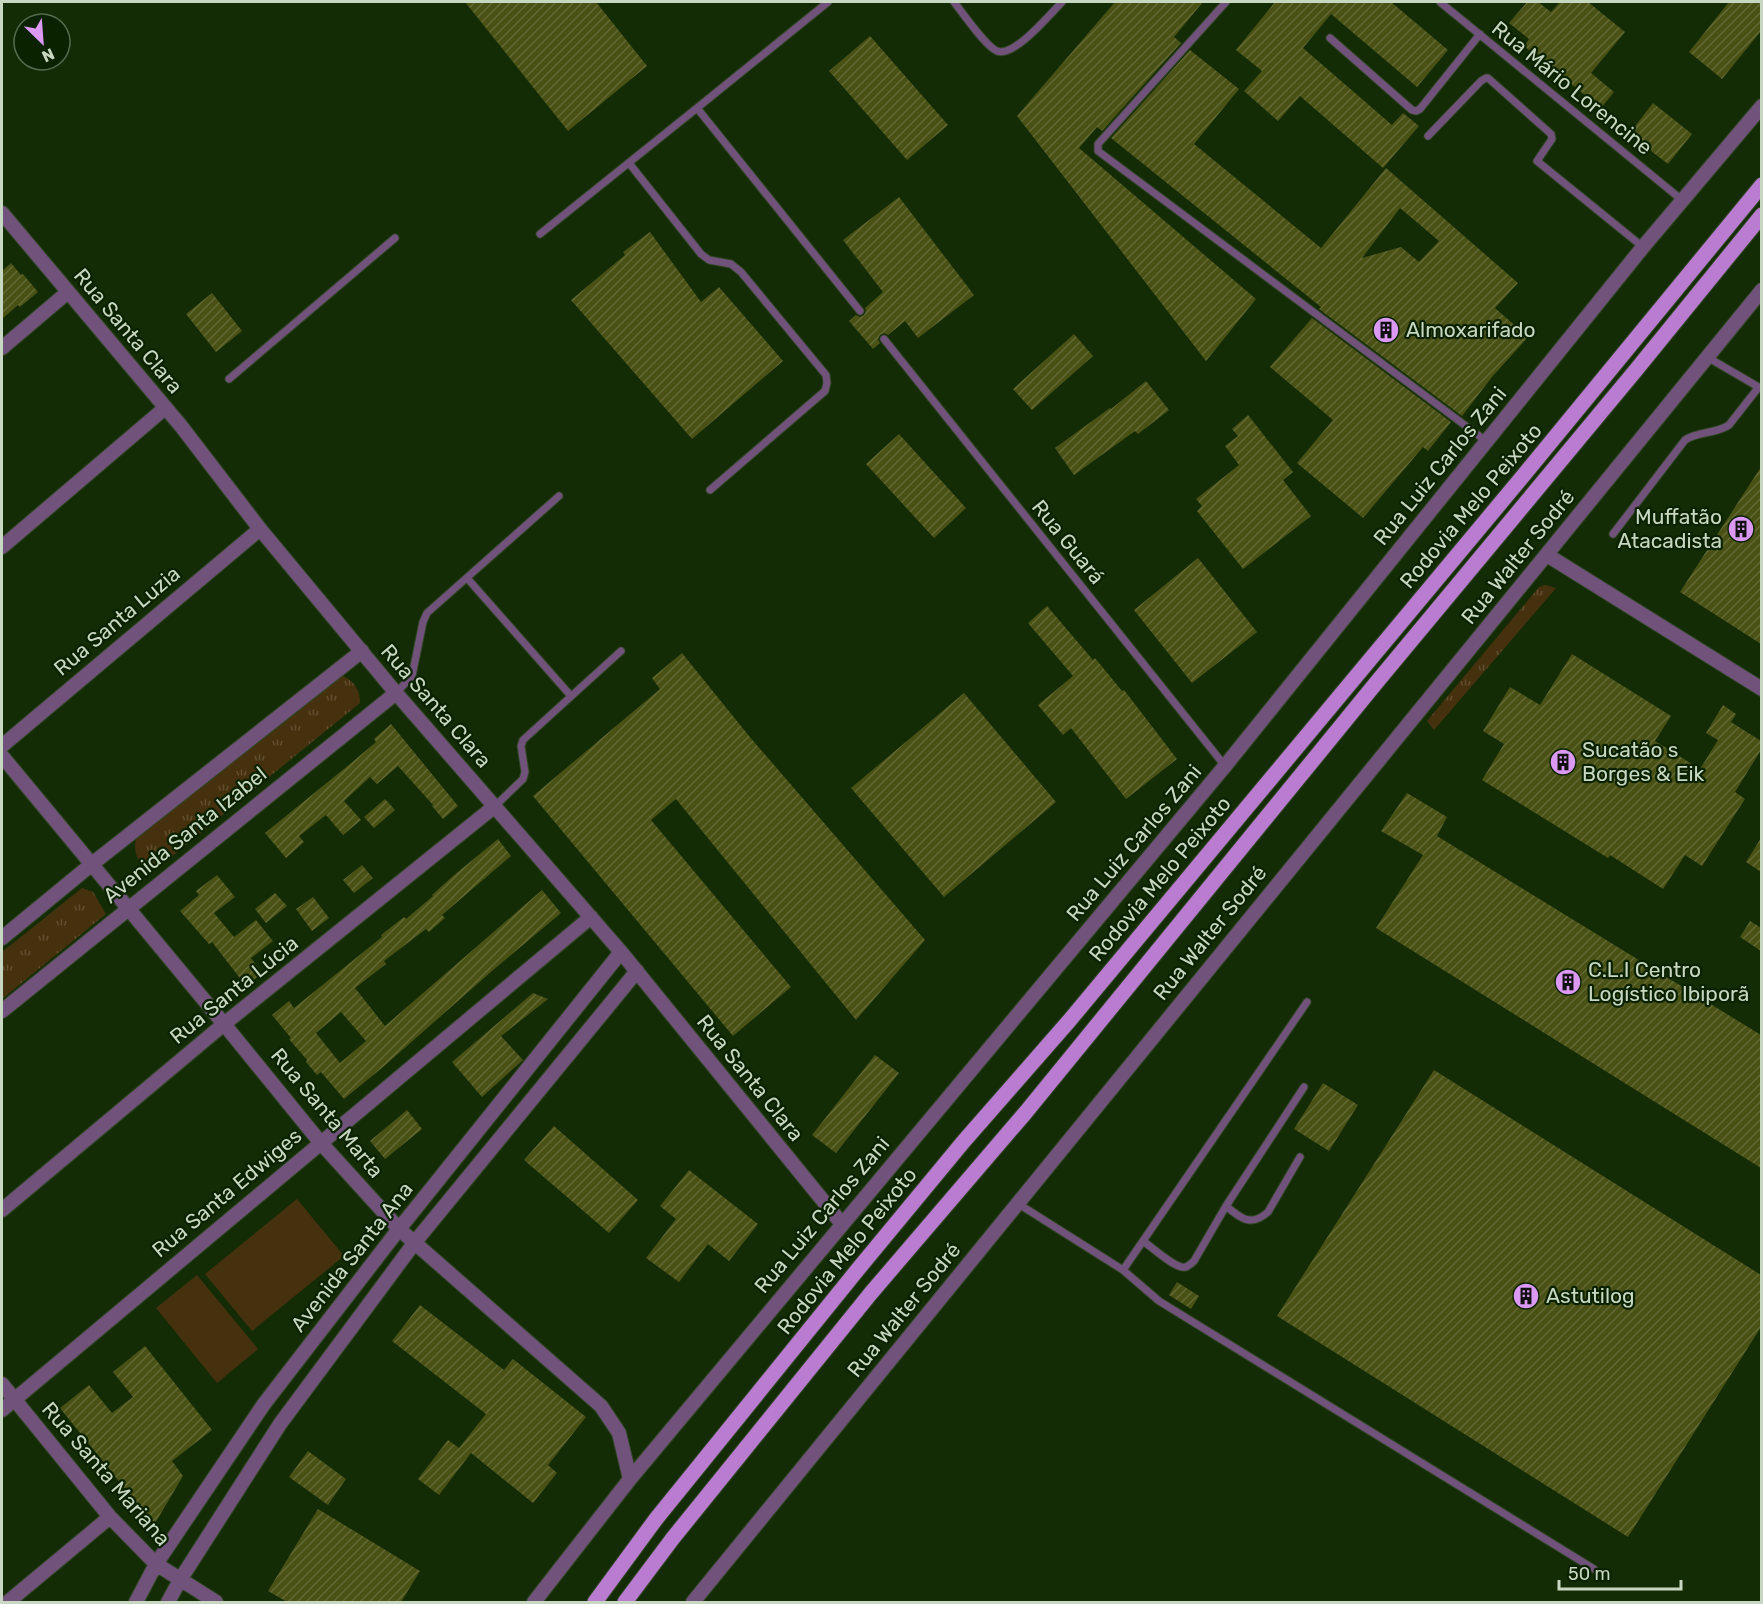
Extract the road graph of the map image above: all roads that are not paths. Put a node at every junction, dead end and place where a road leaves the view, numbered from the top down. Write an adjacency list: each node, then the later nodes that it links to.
1 (828, 2): 9 (lane)
2 (954, 2): 3 (lane)
3 (1062, 2)
4 (1226, 2): 28 (lane)
5 (1440, 2): 6 (lane, Rua Mário Lorencine)
6 (1480, 34): 7 (lane); 13 (lane, Rua Mário Lorencine)
7 (1330, 38)
8 (1761, 106): 13 (street, Rua Luiz Carlos Zani)
9 (697, 108): 11 (lane); 21 (lane)
10 (1428, 136): 18 (lane)
11 (629, 163): 16 (lane); 29 (lane)
12 (1761, 185): 78 (main road, Rodovia Melo Peixoto)
13 (1682, 200): 18 (street, Rua Luiz Carlos Zani)
14 (2, 213): 20 (street, Rua Santa Clara)
15 (1761, 215): 79 (main road, Rodovia Melo Peixoto)
16 (540, 234)
17 (395, 238): 25 (lane)
18 (1643, 247): 28 (street, Rua Luiz Carlos Zani)
19 (1761, 290): 24 (street, Rua Walter Sodré)
20 (68, 292): 23 (street); 27 (street, Rua Santa Clara)
21 (860, 311)
22 (884, 339): 43 (lane, Rua Guará)
23 (2, 348)
24 (1707, 357): 26 (lane); 34 (street, Rua Walter Sodré)
25 (229, 379)
26 (1760, 389): 32 (lane)
27 (165, 408): 31 (street, Rua Santa Clara); 33 (street)
28 (1486, 441): 43 (street, Rua Luiz Carlos Zani)
29 (710, 490)
30 (559, 496): 35 (lane)
31 (260, 529): 36 (street, Rua Santa Clara); 41 (street, Rua Santa Luzia)
32 (1612, 534)
33 (2, 547)
34 (1547, 555): 38 (street); 57 (street, Rua Walter Sodré)
35 (467, 578): 39 (lane); 40 (lane)
36 (362, 651): 39 (street, Rua Santa Clara); 45 (street, Avenida Santa Izabel)
37 (621, 651): 40 (lane)
38 (1761, 689)
39 (396, 693): 44 (street, Rua Santa Clara); 46 (street, Avenida Santa Izabel)
40 (571, 696): 44 (lane)
41 (2, 746)
42 (2, 756): 45 (street, Rua Santa Marta)
43 (1225, 766): 60 (street, Rua Luiz Carlos Zani)
44 (495, 806): 47 (street, Rua Santa Clara); 53 (street, Rua Santa Lúcia)
45 (92, 864): 46 (street, Rua Santa Marta); 48 (street, Avenida Santa Izabel)
46 (128, 908): 52 (street, Avenida Santa Izabel); 53 (street, Rua Santa Marta)
47 (591, 917): 49 (street, Rua Santa Clara); 55 (street, Rua Santa Edwiges)
48 (2, 938)
49 (621, 952): 50 (street, Rua Santa Clara); 61 (street, Avenida Santa Ana)
50 (636, 971): 60 (street, Rua Santa Clara); 63 (street, Avenida Santa Ana)
51 (1306, 1002): 62 (lane)
52 (2, 1011)
53 (225, 1024): 55 (street, Rua Santa Marta); 59 (street, Rua Santa Lúcia)
54 (1304, 1087): 58 (lane)
55 (320, 1142): 61 (street, Rua Santa Marta); 66 (street, Rua Santa Edwiges)
56 (1300, 1157): 58 (lane)
57 (1017, 1203): 64 (lane); 80 (street, Rua Walter Sodré)
58 (1227, 1206): 62 (lane)
59 (2, 1210)
60 (842, 1224): 68 (street, Rua Luiz Carlos Zani)
61 (399, 1229): 63 (street, Rua Santa Marta); 70 (street, Avenida Santa Ana)
62 (1143, 1241): 64 (lane)
63 (415, 1242): 68 (street, Rua Santa Marta); 72 (street, Avenida Santa Ana)
64 (1123, 1270): 71 (lane)
65 (2, 1384): 66 (street, Rua Santa Mariana)
66 (14, 1400): 67 (street, Rua Santa Edwiges); 69 (street, Rua Santa Mariana)
67 (2, 1410)
68 (630, 1479): 77 (street, Rua Luiz Carlos Zani)
69 (110, 1517): 70 (street, Rua Santa Mariana); 73 (street)
70 (156, 1564): 72 (street, Rua Santa Mariana); 74 (street, Avenida Santa Ana)
71 (1594, 1569)
72 (180, 1580): 75 (street, Avenida Santa Ana); 76 (street, Rua Santa Mariana)
73 (8, 1602)
74 (136, 1602)
75 (168, 1602)
76 (216, 1602)
77 (534, 1602)
78 (594, 1602)
79 (626, 1602)
80 (693, 1602)

